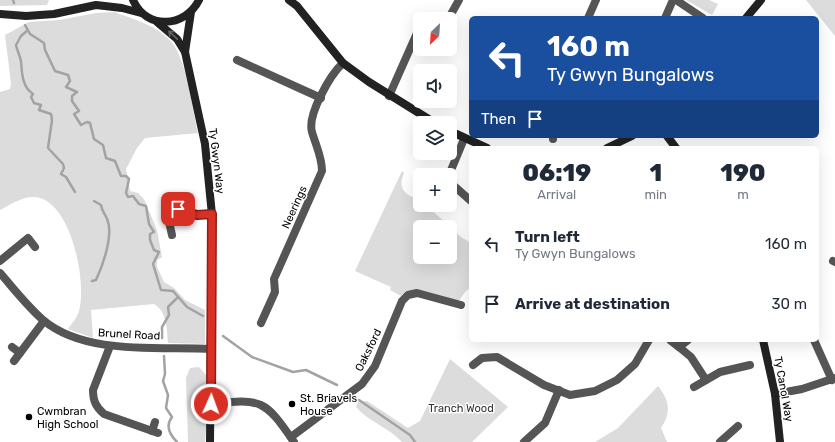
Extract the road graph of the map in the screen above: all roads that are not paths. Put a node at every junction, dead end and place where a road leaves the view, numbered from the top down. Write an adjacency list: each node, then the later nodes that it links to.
1 (133, 0): 12 (street)
2 (199, 0): 10 (street)
3 (289, 0): 22 (street)
4 (459, 0): 11 (street)
5 (596, 0): 14 (street)
6 (673, 0): 15 (street)
7 (676, 0): 16 (street)
8 (761, 0): 17 (street)
9 (100, 3): 12 (street, Ty Gwyn Way); 13 (street, Ty Gwyn Way)
10 (191, 12): 18 (street); 20 (street, Ty Gwyn Way)
11 (453, 12)
12 (141, 13): 18 (street, Ty Gwyn Way)
13 (0, 14)
14 (589, 16)
15 (666, 16)
16 (700, 16)
17 (748, 16)
18 (156, 21): 20 (street, Ty Gwyn Way, one-way to 18)
19 (413, 40): 23 (street)
20 (185, 52): 34 (street, Ty Gwyn Way)
21 (237, 60): 24 (street)
22 (343, 63): 23 (street); 24 (street, Neerings)
23 (389, 96): 25 (street)
24 (321, 98): 41 (street, Neerings)
25 (423, 116)
26 (457, 135): 28 (street)
27 (628, 138): 30 (street)
28 (464, 139): 29 (street); 31 (street)
29 (482, 146)
30 (611, 146)
31 (452, 168)
32 (457, 189): 33 (street)
33 (469, 199)
34 (212, 214): 35 (street); 50 (street, Ty Gwyn Way)
35 (172, 235)
36 (35, 247): 37 (street)
37 (0, 261)
38 (0, 273): 40 (street, Brunel Road)
39 (462, 305): 63 (street, Oaksford)
40 (44, 321): 47 (street, Brunel Road); 51 (street)
41 (261, 324)
42 (648, 342): 58 (street)
43 (673, 342): 49 (street)
44 (685, 342): 49 (street)
45 (763, 342): 59 (street, Ty Canol Way)
46 (815, 342): 55 (street)
47 (110, 346): 50 (street, Brunel Road); 61 (street)
48 (12, 347): 51 (street)
49 (679, 347): 56 (street)
50 (212, 349): 60 (street, Ty Gwyn Way)
51 (20, 353): 52 (street)
52 (14, 362)
53 (473, 365): 58 (street)
54 (750, 365): 56 (street)
55 (833, 379): 59 (street)
56 (706, 380): 57 (street)
57 (694, 387)
58 (559, 390): 65 (street)
59 (775, 394): 67 (street, Ty Canol Way)
60 (211, 404): 63 (street, Oaksford); 64 (street, Ty Gwyn Way)
61 (155, 422)
62 (738, 426): 66 (street)
63 (292, 440)
64 (210, 442)
65 (524, 442)
66 (720, 442)
67 (780, 442)

